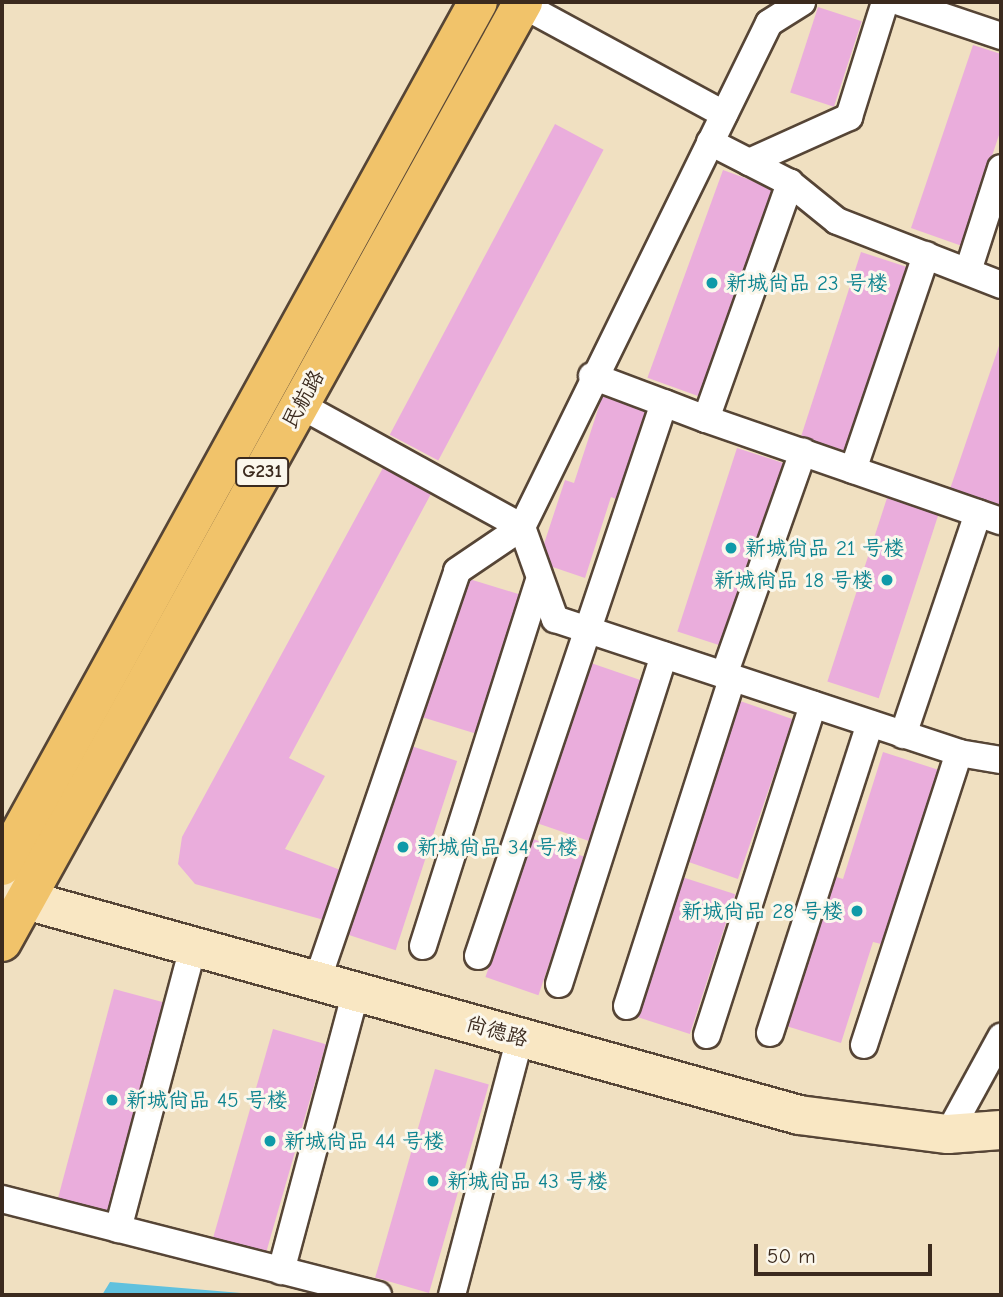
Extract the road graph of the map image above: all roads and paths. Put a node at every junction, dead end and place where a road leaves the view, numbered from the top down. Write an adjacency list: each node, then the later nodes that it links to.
1 (478, 2): 32 (highway, 民航路 / G231)
2 (802, 2): 7 (street)
3 (885, 2): 9 (street)
4 (900, 2): 6 (street)
5 (522, 3): 7 (street); 17 (highway, 民航路 / G231)
6 (1001, 36)
7 (724, 114): 8 (street)
8 (710, 142): 9 (street); 15 (street)
9 (749, 162): 11 (street)
10 (1001, 168): 13 (street)
11 (790, 183): 12 (street); 18 (street)
12 (926, 255): 13 (street); 20 (street)
13 (968, 271): 14 (street)
14 (1001, 285)
15 (592, 376): 16 (street); 22 (street)
16 (664, 403): 18 (street); 24 (street)
17 (300, 405): 22 (street); 33 (highway, 民航路 / G231)
18 (706, 419): 19 (street)
19 (803, 452): 20 (street); 26 (street)
20 (853, 470): 21 (street)
21 (990, 517): 29 (street)
22 (522, 527): 23 (street); 38 (street)
23 (538, 583): 24 (street); 35 (street)
24 (583, 628): 25 (street); 37 (street)
25 (664, 655): 26 (street); 39 (street)
26 (728, 677): 27 (street); 41 (street)
27 (813, 705): 28 (street); 43 (street)
28 (870, 724): 29 (street); 42 (street)
29 (903, 735): 30 (street)
30 (960, 753): 31 (street); 46 (street)
31 (1001, 760)
32 (2, 866)
33 (14, 893): 34 (highway, 民航路 / G231); 36 (street, 尚德路)
34 (2, 942)
35 (423, 946)
36 (193, 947): 38 (street, 尚德路); 50 (street)
37 (478, 956)
38 (317, 981): 40 (street, 尚德路)
39 (559, 984)
40 (356, 992): 44 (street, 尚德路); 51 (street)
41 (627, 1006)
42 (770, 1033)
43 (707, 1035)
44 (520, 1037): 48 (street, 尚德路); 53 (street)
45 (1001, 1037): 48 (street)
46 (864, 1045)
47 (1001, 1130): 48 (street, 尚德路)
48 (948, 1134)
49 (2, 1199): 50 (street)
50 (118, 1229): 51 (street)
51 (281, 1271): 52 (street)
52 (378, 1295)
53 (452, 1295)

